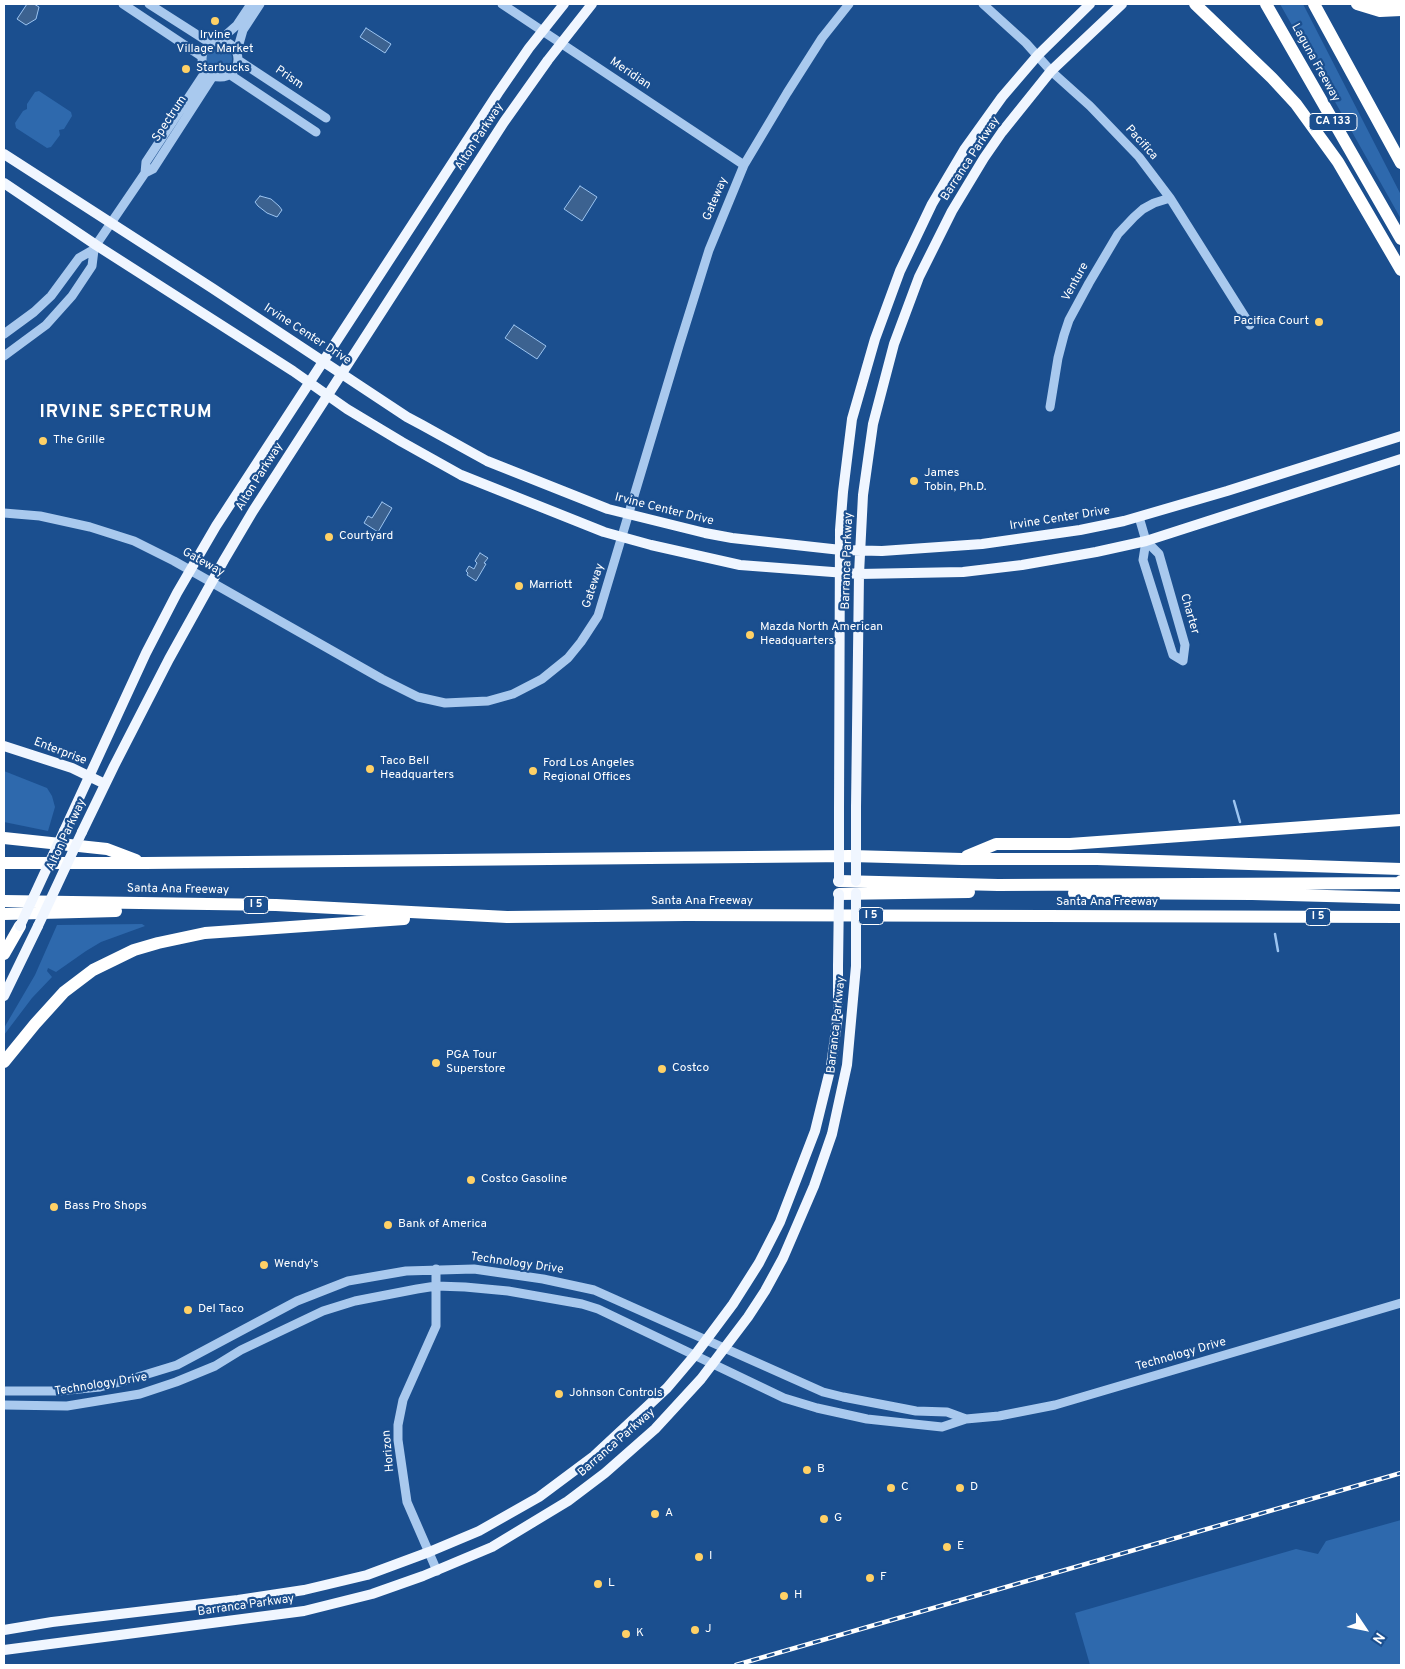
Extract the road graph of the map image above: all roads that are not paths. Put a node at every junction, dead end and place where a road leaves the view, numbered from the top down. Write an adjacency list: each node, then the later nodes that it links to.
1 (123, 4): 23 (street)
2 (149, 4): 19 (street)
3 (251, 4): 18 (street)
4 (260, 4): 21 (street)
5 (502, 4): 17 (street, Meridian)
6 (564, 4): 17 (main road, Alton Parkway)
7 (592, 4): 20 (main road, Alton Parkway)
8 (849, 4): 31 (street, Gateway)
9 (984, 4): 22 (street, Pacifica)
10 (1090, 4): 22 (main road, Barranca Parkway)
11 (1122, 4): 24 (main road, Barranca Parkway)
12 (1195, 4): 37 (highway)
13 (1266, 4): 35 (highway, Laguna Freeway / CA 133)
14 (1314, 4): 30 (highway, CA 133)
15 (1357, 4): 16 (highway)
16 (1401, 10)
17 (543, 30): 20 (street, Meridian); 43 (main road, Alton Parkway)
18 (220, 40): 19 (street); 21 (street)
19 (210, 43): 23 (street)
20 (562, 43): 31 (street, Meridian); 44 (main road, Alton Parkway)
21 (237, 55): 26 (street); 27 (street, Prism)
22 (1038, 55): 24 (street, Pacifica); 55 (main road, Barranca Parkway)
23 (202, 56): 25 (street)
24 (1051, 71): 33 (street, Pacifica); 56 (main road, Barranca Parkway)
25 (210, 74): 26 (street); 34 (street, Spectrum)
26 (229, 74): 28 (street)
27 (326, 118)
28 (316, 132)
29 (4, 154): 34 (main road, Irvine Center Drive)
30 (1401, 163)
31 (744, 165): 51 (street, Gateway)
32 (4, 183): 36 (main road)
33 (1170, 198): 40 (street, Pacifica); 47 (street, Venture)
34 (111, 224): 36 (street, Spectrum); 43 (main road, Irvine Center Drive)
35 (1401, 239)
36 (96, 245): 38 (street); 39 (street); 45 (main road)
37 (1401, 270)
38 (34, 312): 39 (street); 41 (street)
39 (46, 325): 42 (street)
40 (1250, 325)
41 (4, 334)
42 (4, 356)
43 (322, 361): 44 (main road, Irvine Center Drive); 45 (main road, Alton Parkway)
44 (341, 373): 46 (main road, Alton Parkway); 51 (main road, Irvine Center Drive)
45 (308, 382): 46 (main road); 57 (main road, Alton Parkway)
46 (328, 395): 53 (main road); 60 (main road, Alton Parkway)
47 (1050, 407)
48 (1401, 436): 52 (main road, Irvine Center Drive)
49 (1401, 459): 54 (main road)
50 (4, 513): 57 (street, Gateway)
51 (628, 515): 53 (street, Gateway); 55 (main road, Irvine Center Drive)
52 (1140, 517): 54 (street, Charter); 56 (main road, Irvine Center Drive)
53 (622, 537): 58 (main road); 60 (street, Gateway)
54 (1146, 540): 54 (street, Charter); 59 (main road)
55 (841, 550): 56 (main road, Irvine Center Drive); 58 (main road, Barranca Parkway)
56 (860, 550): 59 (main road, Barranca Parkway)
57 (190, 570): 60 (street, Gateway); 62 (main road, Alton Parkway)
58 (840, 573): 59 (main road); 71 (main road, Barranca Parkway, bridge)
59 (859, 574): 72 (main road, Barranca Parkway, bridge)
60 (212, 582): 63 (main road, Alton Parkway)
61 (4, 746): 62 (main road, Enterprise)
62 (90, 777): 63 (main road, Enterprise); 80 (main road, Alton Parkway, bridge)
63 (105, 784): 83 (main road, Alton Parkway, bridge)
64 (1401, 820): 66 (highway)
65 (4, 838): 68 (highway)
66 (962, 858): 68 (highway); 69 (highway)
67 (4, 863): 68 (highway)
68 (145, 863)
69 (1401, 869)
70 (1401, 881): 73 (highway)
71 (839, 887): 72 (highway); 88 (main road, Barranca Parkway, bridge)
72 (856, 887): 73 (highway); 89 (main road, Barranca Parkway, bridge)
73 (999, 888): 74 (highway)
74 (1401, 898)
75 (4, 901): 76 (highway, Santa Ana Freeway / I 5)
76 (280, 906): 77 (highway); 78 (highway, Santa Ana Freeway / I 5)
77 (4, 914)
78 (507, 917): 79 (highway, Santa Ana Freeway / I 5); 84 (highway)
79 (1401, 917)
80 (20, 926): 81 (highway); 82 (main road, Alton Parkway)
81 (4, 954)
82 (4, 959)
83 (4, 996)
84 (4, 1062)
85 (436, 1269): 86 (street, Horizon); 88 (street, Technology Drive); 92 (street, Technology Drive)
86 (436, 1286): 90 (street, Technology Drive); 93 (street, Technology Drive); 95 (street, Horizon)
87 (1401, 1303): 94 (street, Technology Drive)
88 (706, 1340): 89 (street, Technology Drive); 90 (main road, Barranca Parkway)
89 (725, 1349): 91 (main road, Barranca Parkway); 94 (street, Technology Drive)
90 (695, 1355): 91 (street, Technology Drive); 95 (main road, Barranca Parkway)
91 (713, 1364): 94 (street, Technology Drive); 96 (main road, Barranca Parkway)
92 (4, 1391)
93 (4, 1405)
94 (966, 1419)
95 (429, 1552): 96 (street, Horizon); 97 (main road, Barranca Parkway)
96 (437, 1571): 98 (main road, Barranca Parkway)
97 (4, 1630)
98 (4, 1650)

